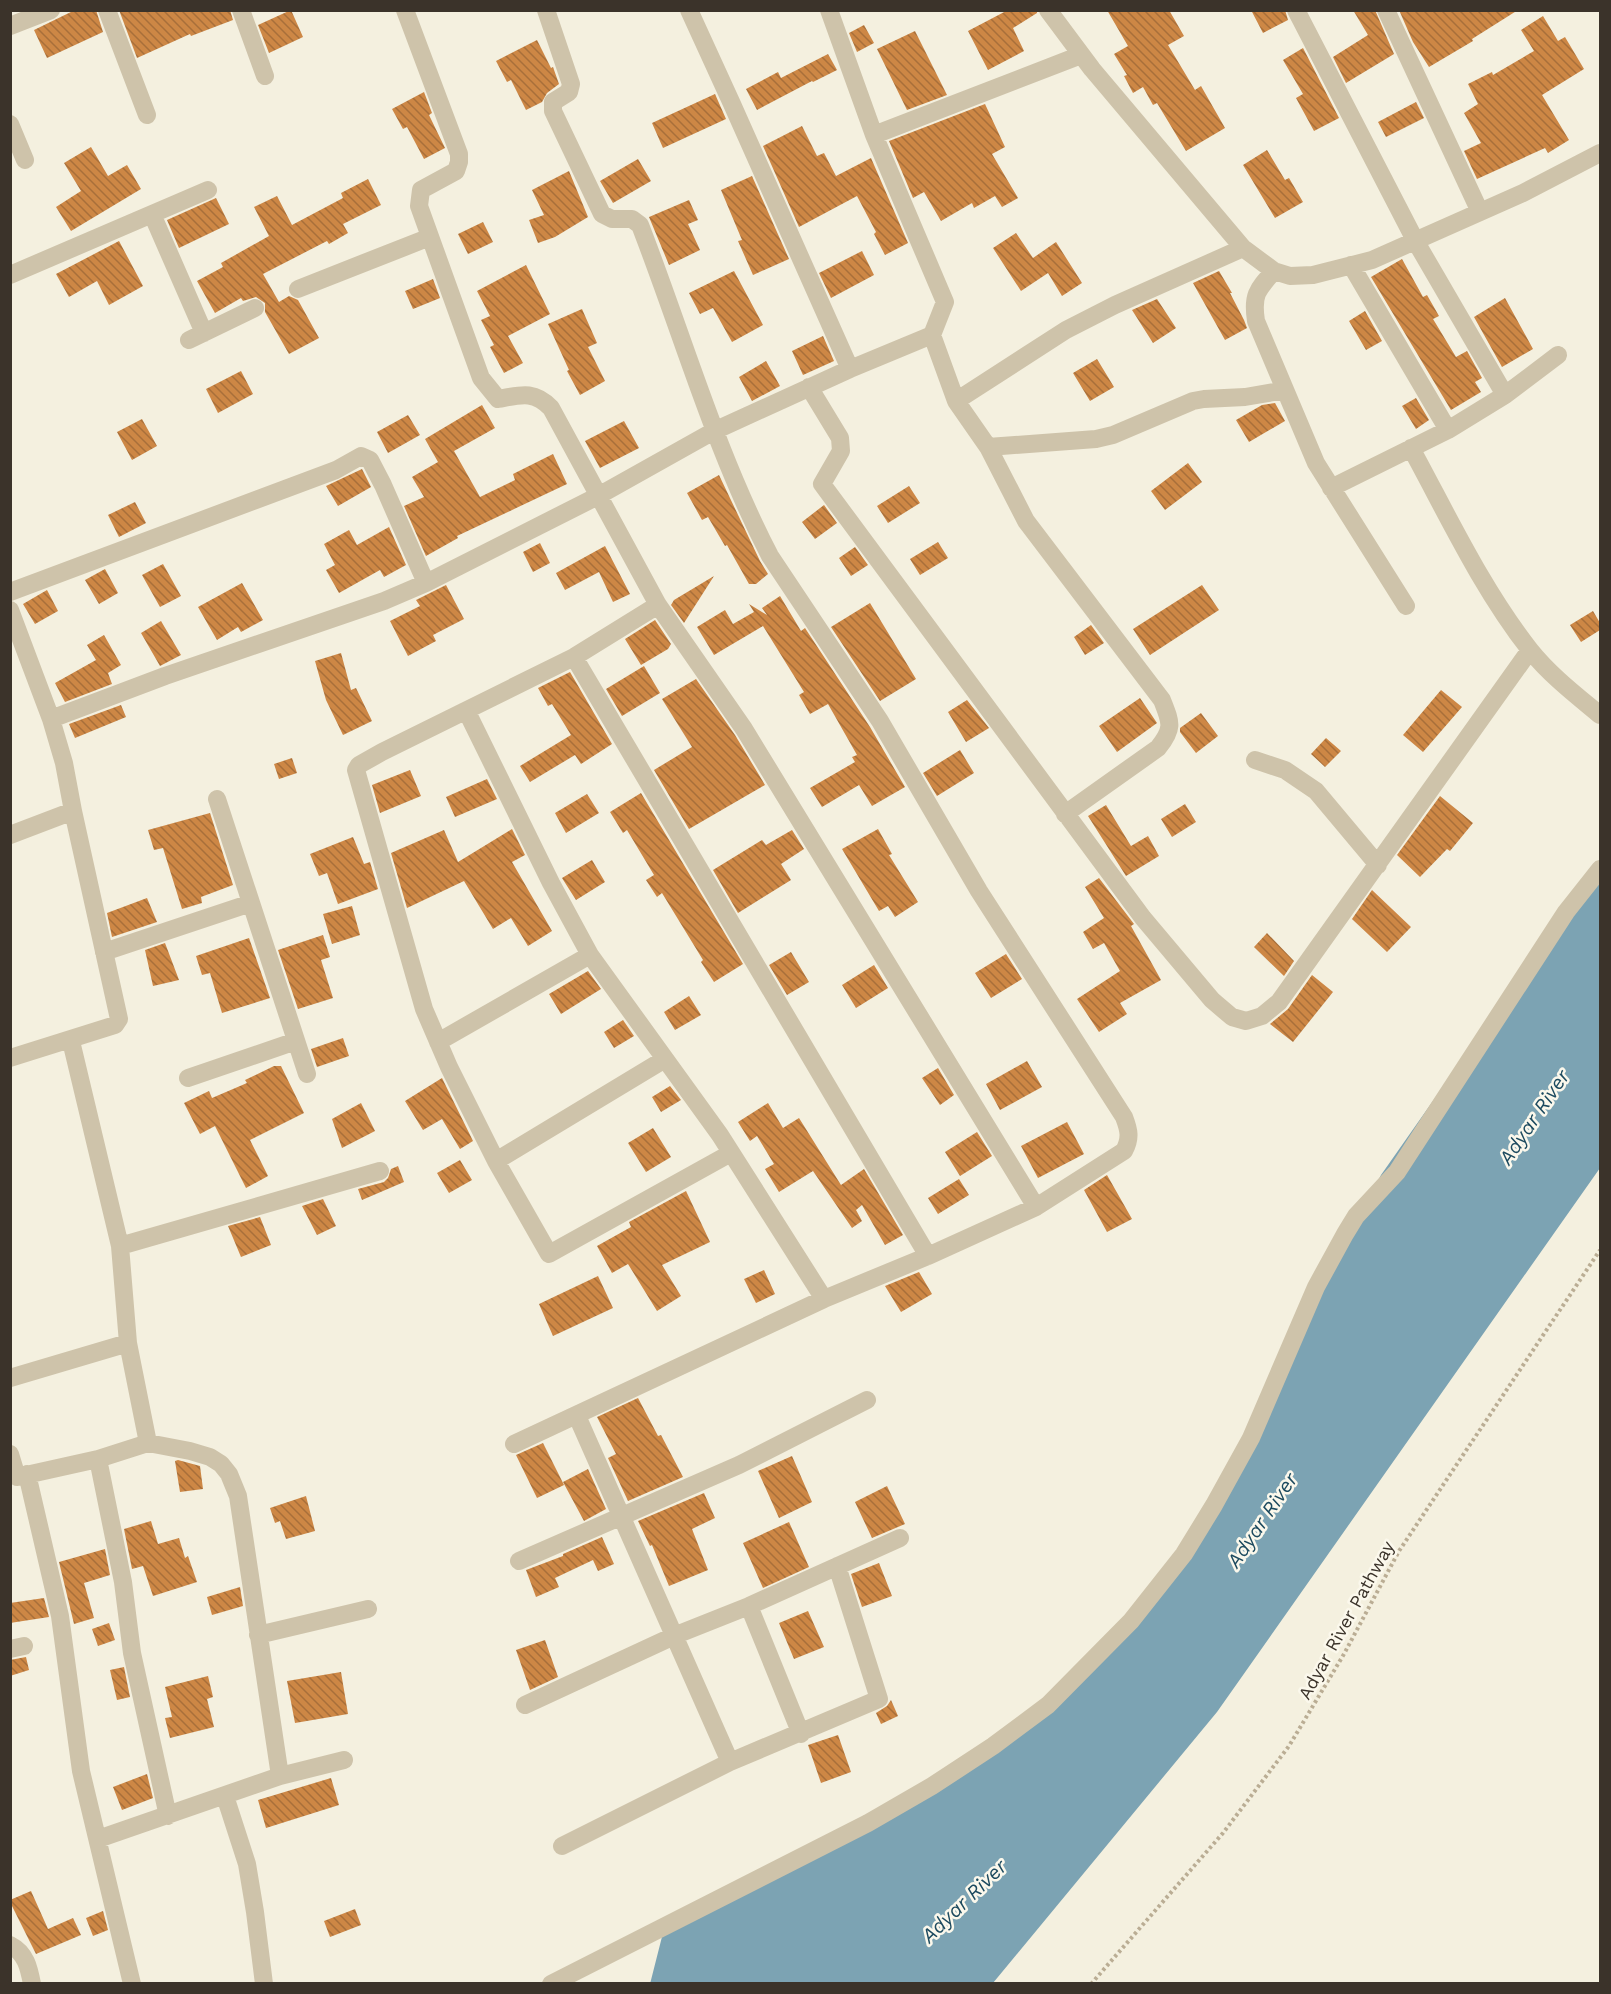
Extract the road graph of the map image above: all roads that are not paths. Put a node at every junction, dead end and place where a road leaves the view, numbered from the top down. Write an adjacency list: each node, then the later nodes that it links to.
1 (51, 10): 11 (street)
2 (107, 10): 14 (street)
3 (241, 10): 13 (street)
4 (405, 10): 22 (street)
5 (546, 10): 38 (street)
6 (689, 10): 32 (street)
7 (829, 10): 16 (street)
8 (1296, 10): 23 (street)
9 (1386, 10): 20 (street)
10 (1054, 13): 12 (street)
11 (10, 26)
12 (1081, 55): 16 (street); 24 (street)
13 (264, 76)
14 (147, 115)
15 (10, 124): 18 (street)
16 (874, 135): 30 (street)
17 (1600, 153): 20 (street)
18 (25, 160)
19 (208, 190): 21 (street)
20 (1480, 212): 23 (street)
21 (152, 214): 27 (street); 29 (street)
22 (430, 237): 28 (street); 42 (street)
23 (1416, 242): 25 (street); 35 (street)
24 (1243, 248): 26 (street); 36 (street)
25 (1351, 266): 26 (street); 37 (street)
26 (1274, 271): 34 (street)
27 (10, 275)
28 (298, 289)
29 (255, 308)
30 (932, 335): 32 (street); 36 (street)
31 (1558, 356): 35 (street)
32 (850, 369): 33 (street)
33 (809, 387): 38 (street); 56 (street)
34 (1284, 390): 39 (street); 41 (street)
35 (1505, 394): 37 (street)
36 (956, 400): 39 (street)
37 (1448, 430): 40 (street)
38 (714, 431): 42 (street); 73 (street)
39 (988, 447): 56 (street)
40 (1411, 448): 41 (street); 48 (street)
41 (1331, 488): 46 (street)
42 (598, 496): 43 (street); 45 (street)
43 (426, 582): 44 (street); 52 (street)
44 (10, 592)
45 (657, 605): 49 (street); 73 (street)
46 (1406, 606)
47 (10, 610): 52 (street)
48 (1530, 650): 51 (street); 58 (street)
49 (574, 657): 50 (street); 75 (street)
50 (467, 712): 62 (street); 65 (street)
51 (1600, 715)
52 (51, 719): 55 (street)
53 (1255, 760): 58 (street)
54 (217, 799): 60 (street)
55 (73, 811): 57 (street); 61 (street)
56 (1065, 814): 58 (street)
57 (10, 835)
58 (1378, 865)
59 (1600, 869): 107 (street)
60 (251, 903): 61 (street); 64 (street)
61 (104, 952): 63 (street)
62 (590, 955): 65 (street); 67 (street)
63 (71, 1041): 66 (street); 74 (street)
64 (296, 1041): 68 (street); 69 (street)
65 (438, 1042): 71 (street)
66 (10, 1058)
67 (665, 1059): 70 (street); 71 (street)
68 (307, 1074)
69 (188, 1078)
70 (731, 1153): 71 (street); 76 (street)
71 (495, 1161)
72 (380, 1171): 74 (street)
73 (1035, 1207): 75 (street)
74 (120, 1246): 77 (street)
75 (928, 1256): 76 (street)
76 (824, 1299): 80 (street)
77 (128, 1342): 78 (street); 81 (street)
78 (10, 1378)
79 (867, 1400): 86 (street)
80 (577, 1416): 82 (street); 86 (street)
81 (148, 1443): 84 (street); 92 (street)
82 (514, 1444)
83 (10, 1454): 85 (street)
84 (98, 1459): 85 (street); 100 (street)
85 (27, 1474): 101 (street)
86 (621, 1517): 88 (street); 93 (street)
87 (900, 1538): 89 (street)
88 (519, 1561)
89 (837, 1566): 90 (street); 95 (street)
90 (749, 1606): 93 (street); 95 (street)
91 (368, 1609): 92 (street)
92 (258, 1635): 98 (street)
93 (676, 1635): 94 (street); 97 (street)
94 (525, 1705)
95 (801, 1734): 97 (street)
96 (344, 1760): 98 (street)
97 (730, 1762): 102 (street)
98 (280, 1776): 99 (street)
99 (225, 1796): 100 (street); 106 (street)
100 (168, 1816): 101 (street)
101 (98, 1839): 105 (street)
102 (562, 1846)
103 (10, 1945): 104 (street)
104 (32, 1983)
105 (132, 1983)
106 (264, 1983)
107 (551, 1983)

